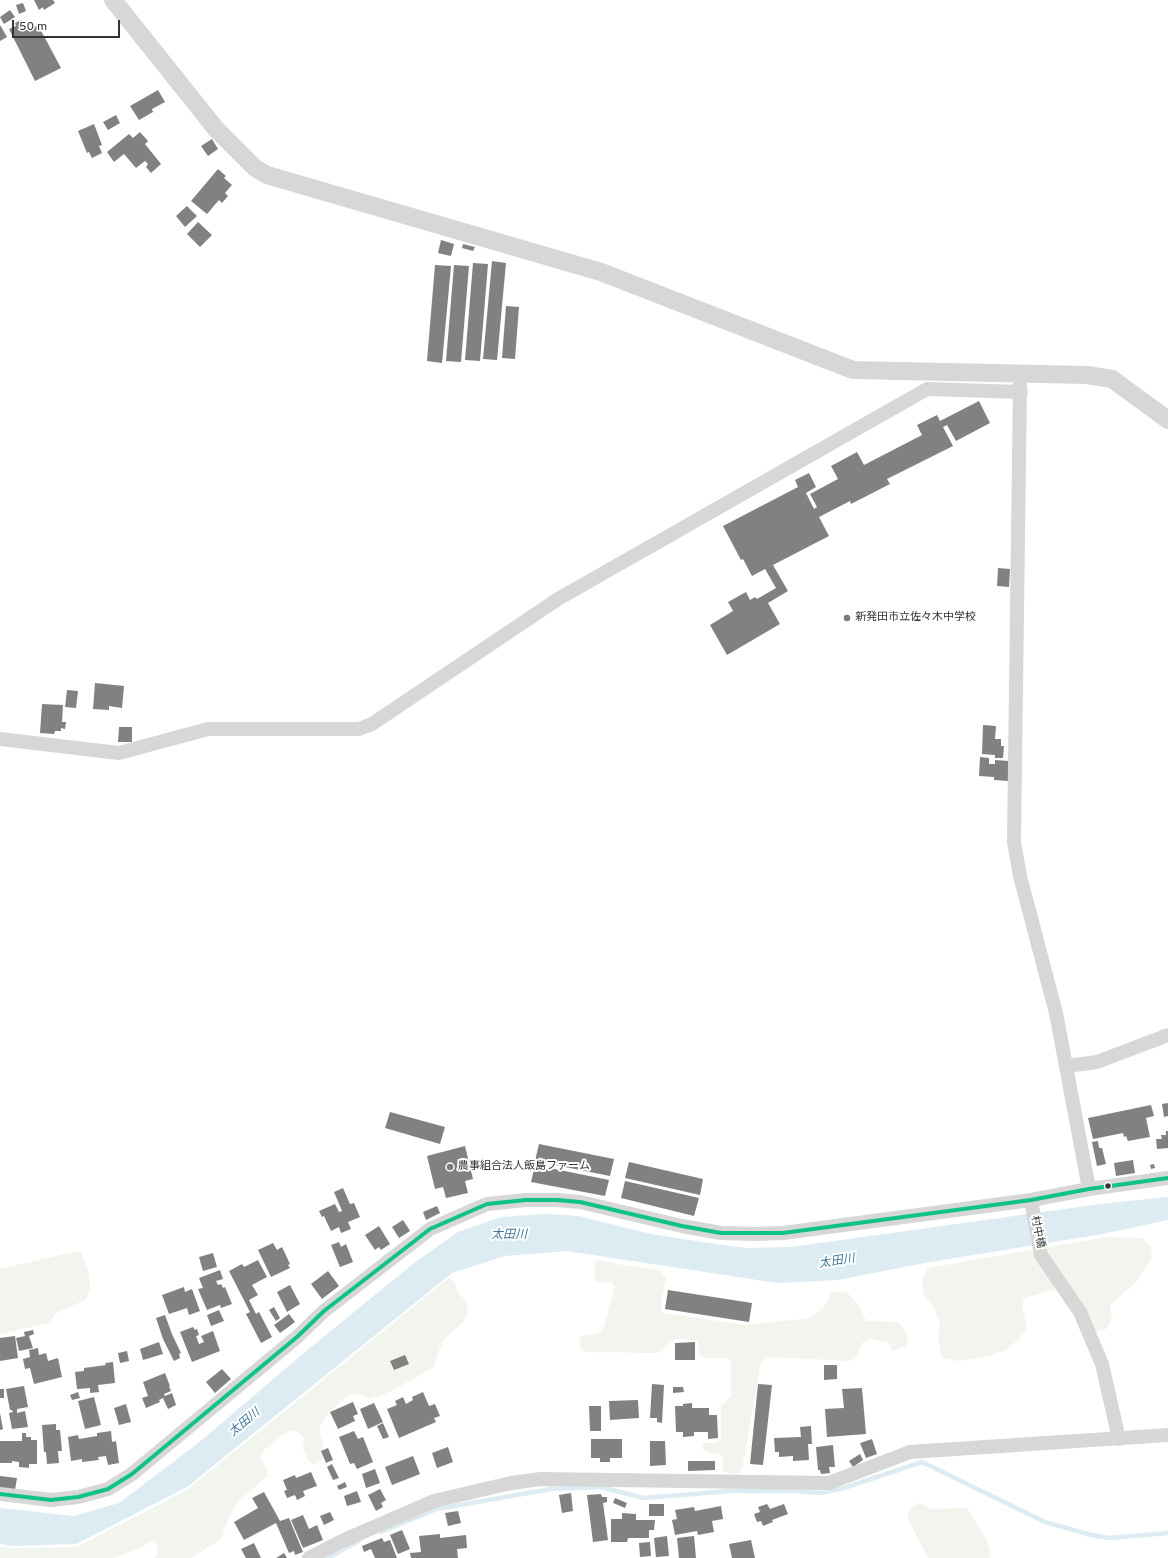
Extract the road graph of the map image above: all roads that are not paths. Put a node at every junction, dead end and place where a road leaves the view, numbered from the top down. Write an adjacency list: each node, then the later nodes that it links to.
1 (113, 0): 2 (street)
2 (1019, 373): 3 (street); 4 (street)
3 (1021, 392): 5 (street); 7 (street)
4 (1168, 420)
5 (0, 739)
6 (1168, 1035): 7 (street)
7 (1066, 1066): 9 (street)
8 (1168, 1178): 9 (street)
9 (1089, 1188): 10 (street)
10 (1032, 1204): 12 (street, 村中橋); 13 (street)
11 (1168, 1435): 12 (street)
12 (1119, 1438): 14 (street)
13 (0, 1494)
14 (309, 1558)

